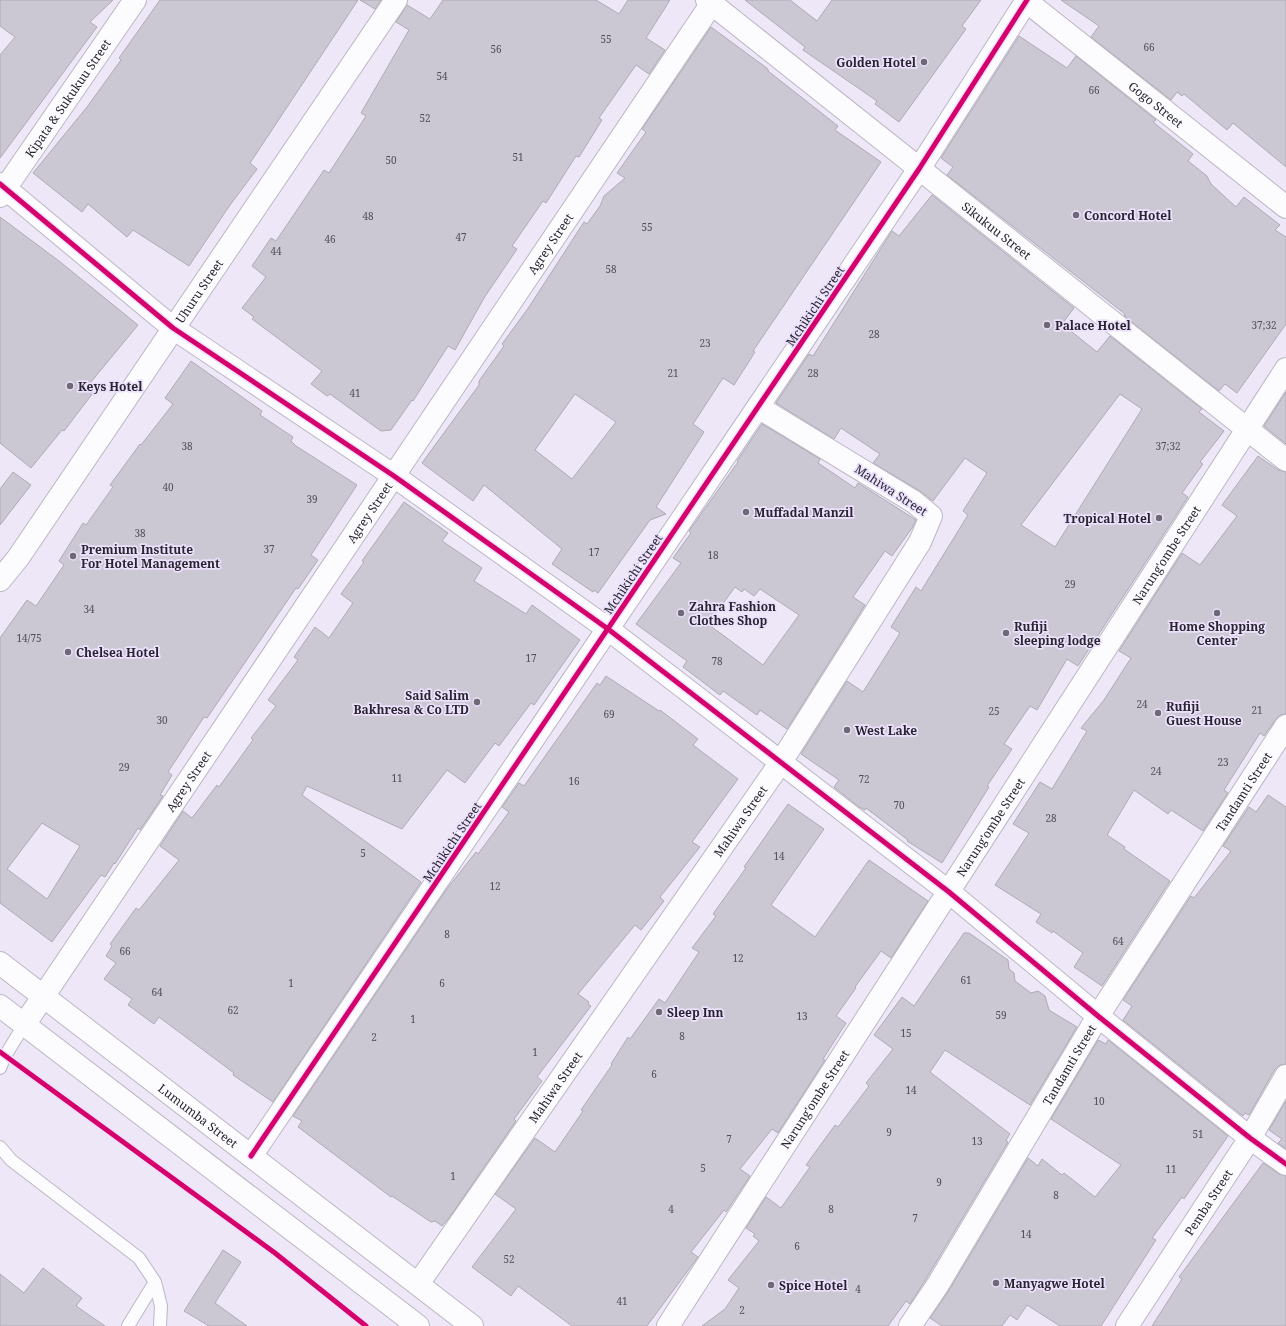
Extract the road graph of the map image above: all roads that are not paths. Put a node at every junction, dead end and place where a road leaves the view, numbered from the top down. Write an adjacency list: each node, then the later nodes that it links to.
1 (135, 0): 6 (street, Kipata & Sukukuu Street)
2 (396, 0): 8 (street, Uhuru Street)
3 (1027, 0): 5 (street, Mchikichi Street); 7 (street, Gogo Street)
4 (711, 1): 5 (street, Sikukuu Street); 13 (street, Agrey Street)
5 (919, 169): 10 (street, Mchikichi Street); 11 (street, Sikukuu Street)
6 (2, 190): 8 (street)
7 (1286, 207)
8 (173, 328): 13 (street); 14 (street, Uhuru Street)
9 (1286, 369): 11 (street, Narung'ombe Street)
10 (758, 407): 15 (street, Mchikichi Street); 17 (street, Mahiwa Street)
11 (1248, 430): 12 (street, Sikukuu Street); 18 (street, Narung'ombe Street)
12 (1286, 460)
13 (394, 476): 15 (street); 20 (street, Agrey Street)
14 (0, 580)
15 (608, 629): 17 (street); 28 (street, Mchikichi Street)
16 (1286, 726): 22 (street, Tandamti Street)
17 (781, 762): 18 (street); 31 (street, Mahiwa Street)
18 (948, 892): 22 (street); 36 (street, Narung'ombe Street)
19 (0, 963): 20 (street, Lumumba Street)
20 (44, 997): 23 (street, Agrey Street); 28 (street, Lumumba Street)
21 (0, 1006): 23 (street)
22 (1098, 1016): 26 (street); 37 (street, Tandamti Street)
23 (24, 1025): 24 (lane); 34 (street)
24 (0, 1068)
25 (1286, 1076): 26 (street, Pemba Street)
26 (1250, 1138): 29 (street); 38 (street, Pemba Street)
27 (0, 1147): 30 (lane)
28 (251, 1156): 31 (street, Lumumba Street)
29 (1286, 1164)
30 (154, 1282): 32 (lane); 33 (lane)
31 (418, 1284): 35 (street, Lumumba Street)
32 (128, 1326)
33 (160, 1326)
34 (418, 1326)
35 (472, 1326)
36 (668, 1326)
37 (910, 1326)
38 (1127, 1326)

